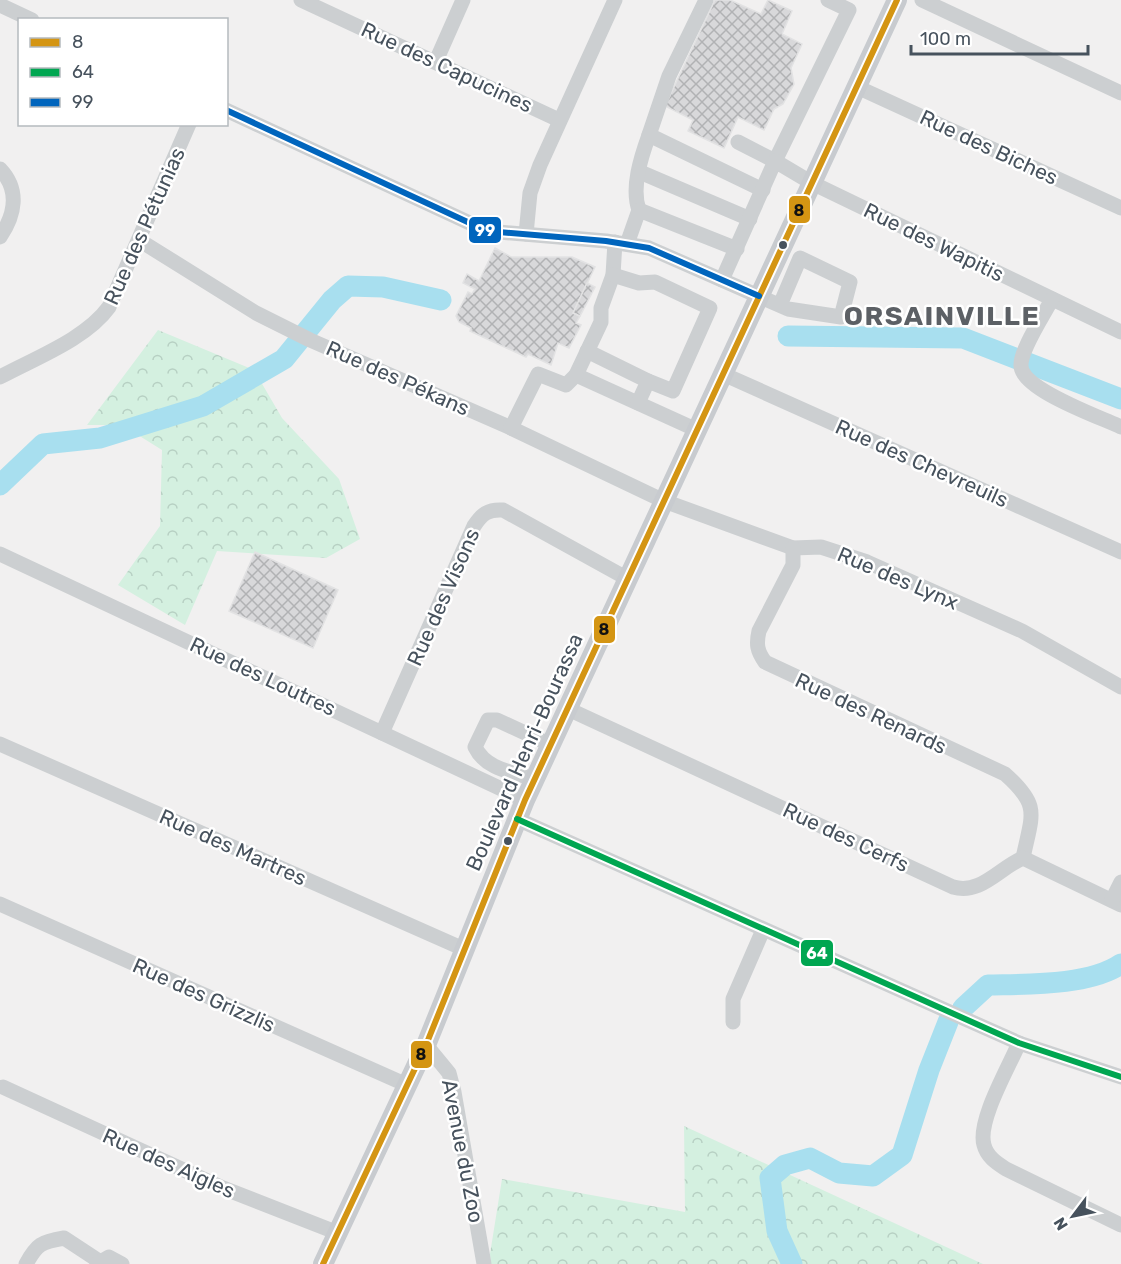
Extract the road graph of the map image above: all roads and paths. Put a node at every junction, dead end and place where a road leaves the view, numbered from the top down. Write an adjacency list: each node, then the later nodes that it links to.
1 (301, 0): 10 (street, Rue des Capucines)
2 (463, 0): 10 (street)
3 (615, 0): 14 (street)
4 (706, 0): 16 (street)
5 (828, 0): 18 (street)
6 (897, 0): 11 (main road, Boulevard Henri-Bourassa)
7 (922, 0): 12 (street)
8 (0, 5): 9 (street)
9 (28, 18)
10 (436, 61): 14 (street, Rue des Capucines)
11 (857, 87): 21 (main road, Boulevard Henri-Bourassa); 23 (street, Rue des Biches)
12 (1121, 93)
13 (228, 111): 26 (street)
14 (559, 120): 26 (street)
15 (188, 126): 28 (street, Rue des Pétunias)
16 (649, 135): 20 (street); 22 (street)
17 (738, 142): 18 (street, Rue des Wapitis)
18 (776, 161): 21 (street, Rue des Wapitis); 22 (street)
19 (0, 169): 27 (street)
20 (640, 172): 24 (street); 25 (street)
21 (812, 183): 31 (main road, Boulevard Henri-Bourassa); 36 (street, Rue des Wapitis)
22 (763, 190): 25 (street)
23 (1121, 208)
24 (639, 210): 29 (street); 30 (street)
25 (750, 219): 30 (street)
26 (525, 234): 29 (street)
27 (0, 237)
28 (139, 240): 42 (street, Rue des Pétunias); 46 (street, Rue des Pékans)
29 (621, 243): 33 (street); 34 (street)
30 (737, 249): 34 (street)
31 (781, 249): 32 (street); 35 (main road, Boulevard Henri-Bourassa)
32 (800, 258): 37 (street); 37 (street)
33 (613, 275): 39 (street); 43 (street)
34 (722, 280): 35 (street)
35 (759, 296): 37 (street); 40 (main road, Boulevard Henri-Bourassa)
36 (1052, 299): 38 (street, Rue des Wapitis); 45 (street)
37 (780, 305)
38 (1121, 332)
39 (587, 351): 41 (street); 43 (street)
40 (723, 374): 47 (main road, Boulevard Henri-Bourassa); 50 (street, Rue des Chevreuils)
41 (576, 375): 44 (street); 46 (street)
42 (0, 377)
43 (648, 381): 44 (street)
44 (638, 403): 47 (street)
45 (1121, 427)
46 (511, 428): 48 (street, Rue des Pékans)
47 (697, 430): 48 (main road, Boulevard Henri-Bourassa)
48 (664, 501): 49 (street, Rue des Lynx); 52 (main road, Boulevard Henri-Bourassa)
49 (793, 548): 53 (street, Rue des Lynx); 61 (street, Rue des Renards)
50 (1121, 552)
51 (0, 554): 55 (street, Rue des Loutres)
52 (628, 579): 54 (main road, Boulevard Henri-Bourassa); 55 (street, Rue des Visons)
53 (1121, 687)
54 (568, 709): 57 (main road, Boulevard Henri-Bourassa); 61 (street, Rue des Cerfs)
55 (382, 733): 59 (street, Rue des Loutres)
56 (0, 744): 66 (street, Rue des Martres)
57 (551, 745): 58 (main road, Boulevard Henri-Bourassa); 58 (street)
58 (535, 779): 59 (main road, Boulevard Henri-Bourassa)
59 (525, 800): 60 (main road, Boulevard Henri-Bourassa)
60 (517, 819): 65 (street); 66 (main road, Boulevard Henri-Bourassa)
61 (1023, 858): 63 (street)
62 (1121, 882): 63 (street)
63 (1116, 903)
64 (0, 904): 71 (street, Rue des Grizzlis)
65 (763, 930): 67 (street); 68 (street)
66 (466, 950): 69 (main road, Boulevard Henri-Bourassa)
67 (732, 1022)
68 (1019, 1044): 70 (street); 73 (street)
69 (426, 1045): 71 (main road, Boulevard Henri-Bourassa); 79 (street, Avenue du Zoo)
70 (1121, 1077)
71 (407, 1085): 74 (main road, Boulevard Henri-Bourassa)
72 (3, 1087): 74 (street, Rue des Aigles)
73 (1121, 1225)
74 (338, 1233): 78 (main road, Boulevard Henri-Bourassa)
75 (98, 1263): 76 (street); 77 (street)
76 (26, 1264)
77 (122, 1264)
78 (323, 1264)
79 (484, 1264)

